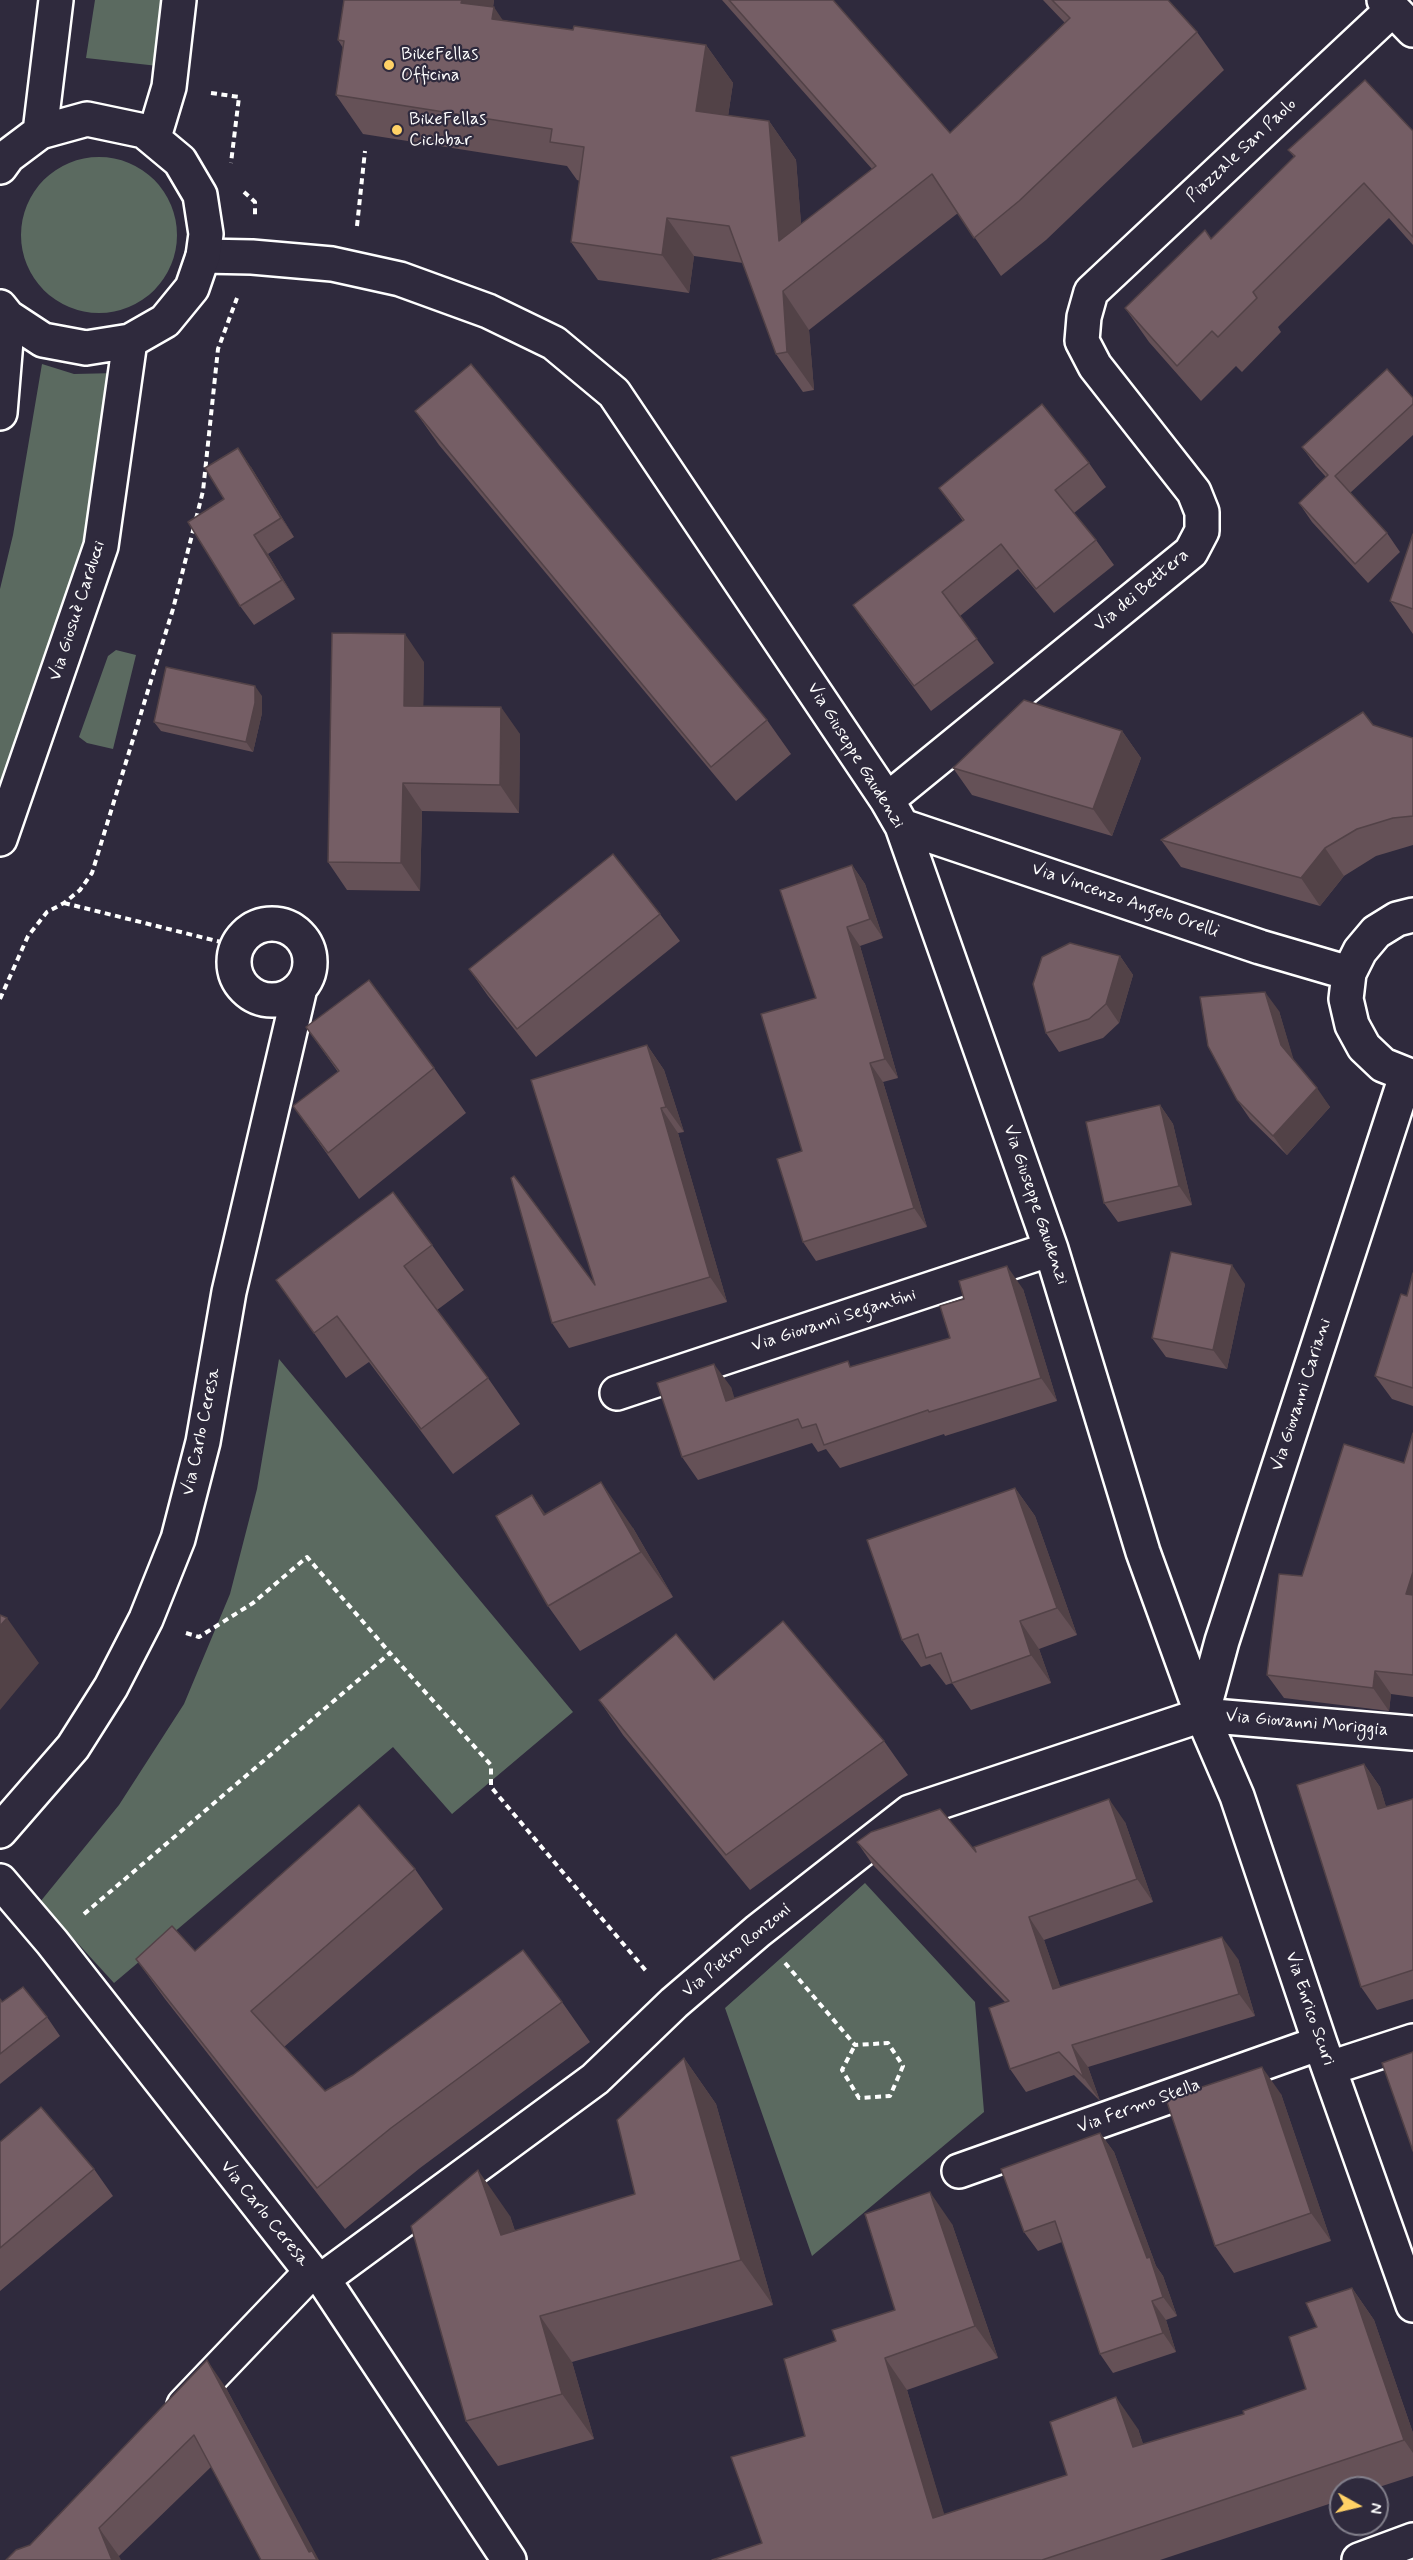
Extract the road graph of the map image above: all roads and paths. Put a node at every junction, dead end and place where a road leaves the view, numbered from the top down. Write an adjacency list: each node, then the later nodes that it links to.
1 (56, 0): 4 (street)
2 (179, 0): 5 (street)
3 (1396, 13): 10 (street, Piazzale San Paolo)
4 (40, 132): 5 (street); 7 (street)
5 (154, 137): 8 (street)
6 (365, 152): 9 (path)
7 (0, 167)
8 (203, 256): 9 (street, Via Giuseppe Gaudenzi); 12 (street)
9 (351, 268): 14 (street, Via Giuseppe Gaudenzi)
10 (1091, 292): 14 (street, Via dei Bettera)
11 (4, 312): 12 (street); 13 (street)
12 (130, 341): 15 (street, Via Giosuè Carducci)
13 (0, 413)
14 (895, 813): 19 (street, Via Vincenzo Angelo Orelli); 22 (street, Via Giuseppe Gaudenzi)
15 (0, 839)
16 (64, 903): 18 (path)
17 (1413, 915): 19 (street)
18 (237, 946): 20 (street); 20 (street, Via Carlo Ceresa)
19 (1349, 973): 21 (street)
20 (300, 988): 24 (street, Via Carlo Ceresa)
21 (1410, 1077): 26 (street, Via Giovanni Cariani)
22 (1051, 1249): 23 (street, Via Giovanni Segantini); 26 (street, Via Giuseppe Gaudenzi)
23 (617, 1393)
24 (146, 1619): 25 (path); 28 (street, Via Carlo Ceresa)
25 (390, 1653): 31 (path); 32 (path)
26 (1202, 1715): 27 (street, Via Giovanni Moriggia); 30 (street, Via Pietro Ronzoni); 35 (street, Via Enrico Scuri)
27 (1413, 1733)
28 (0, 1831)
29 (0, 1881): 31 (street, Via Carlo Ceresa)
30 (758, 1930): 32 (street, Via Pietro Ronzoni); 34 (path)
31 (52, 1942): 37 (street, Via Carlo Ceresa)
32 (674, 2003): 37 (street, Via Pietro Ronzoni)
33 (1413, 2041): 35 (street, Via Fermo Stella)
34 (855, 2045): 34 (path)
35 (1325, 2055): 36 (street, Via Fermo Stella); 38 (street, Via Enrico Scuri)
36 (959, 2171)
37 (317, 2275): 39 (street, Via Pietro Ronzoni); 41 (street, Via Carlo Ceresa)
38 (1413, 2305)
39 (165, 2425)
40 (1413, 2540): 42 (street)
41 (509, 2560)
42 (1359, 2560)

